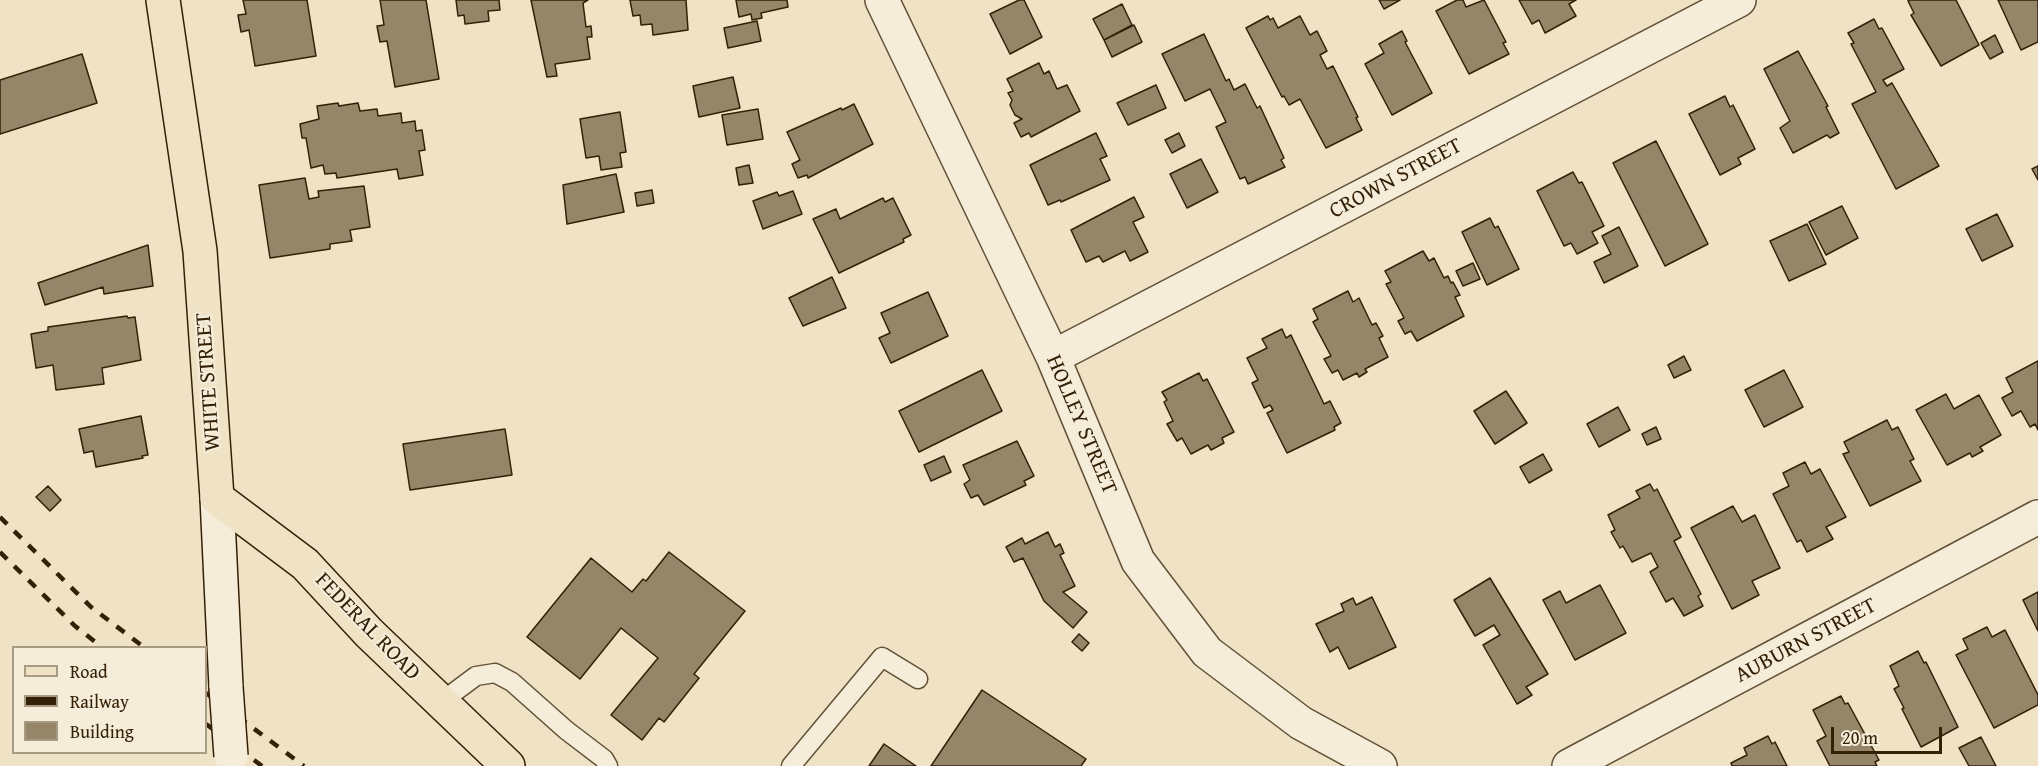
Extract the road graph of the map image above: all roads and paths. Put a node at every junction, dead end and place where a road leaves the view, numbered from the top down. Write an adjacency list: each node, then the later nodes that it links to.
1 (163, 0): 5 (main road, WHITE STREET)
2 (882, 0): 4 (street, HOLLEY STREET)
3 (1739, 0): 4 (street, CROWN STREET)
4 (1053, 357): 14 (street, HOLLEY STREET)
5 (217, 498): 8 (main road, FEDERAL ROAD); 9 (street, WHITE STREET, bridge)
6 (2038, 518): 10 (street, AUBURN STREET)
7 (918, 679): 13 (lane)
8 (441, 702): 11 (main road, FEDERAL ROAD); 12 (lane)
9 (231, 761)
10 (1571, 765)
11 (508, 766)
12 (608, 766)
13 (791, 766)
14 (1380, 766)

